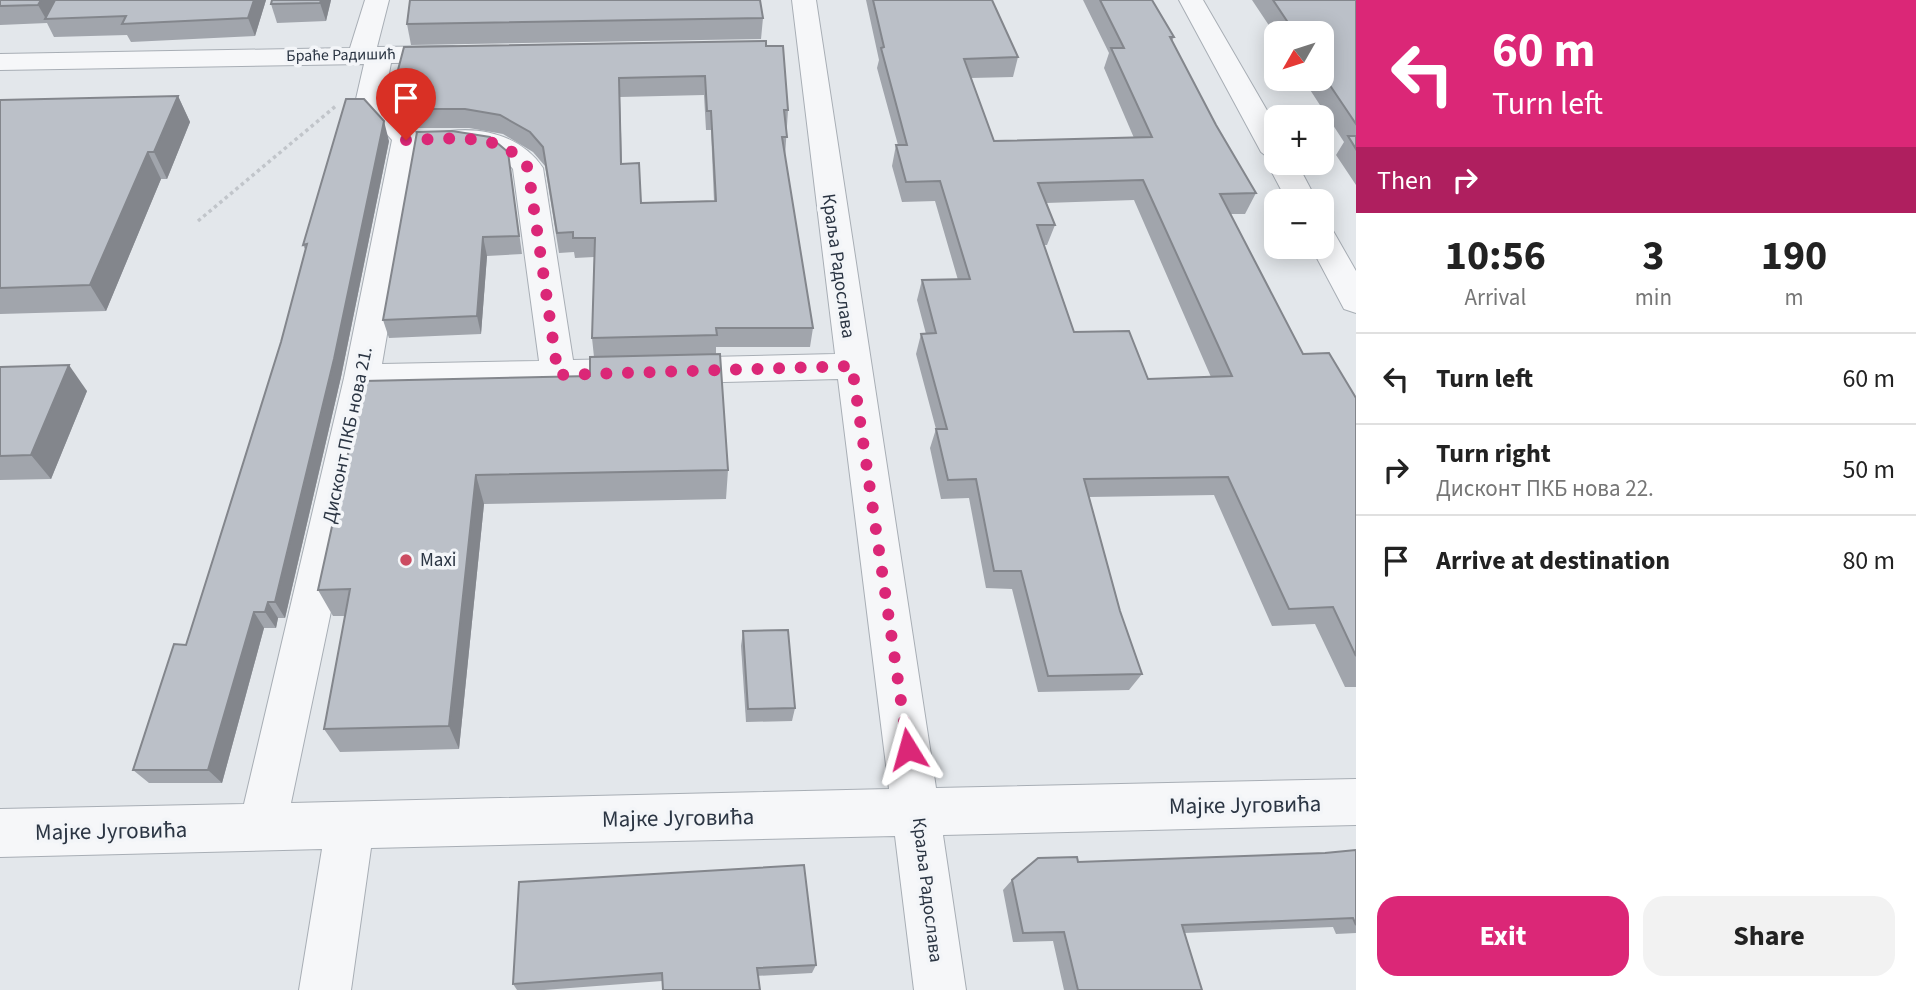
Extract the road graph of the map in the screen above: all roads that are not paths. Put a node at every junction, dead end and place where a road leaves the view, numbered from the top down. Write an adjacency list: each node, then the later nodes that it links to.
1 (377, 0): 5 (street)
2 (804, 0): 11 (street, Краља Радослава)
3 (1191, 0): 7 (street)
4 (476, 54): 5 (street, Браће Радишић)
5 (371, 61): 6 (street, Браће Радишић); 8 (street)
6 (0, 62)
7 (1264, 131)
8 (406, 140): 12 (street); 13 (street, Дисконт ПКБ нова 21.)
9 (1333, 259): 10 (street)
10 (1356, 301)
11 (852, 366): 12 (street); 15 (street, Краља Радослава)
12 (558, 375): 13 (street)
13 (362, 378): 17 (street, Дисконт ПКБ нова 21.)
14 (1356, 802): 15 (street, Мајке Југовића)
15 (918, 812): 16 (street, Мајке Југовића); 20 (street, Краља Радослава)
16 (349, 826): 17 (street, Мајке Југовића); 19 (street)
17 (262, 828): 18 (street, Мајке Југовића)
18 (0, 833)
19 (325, 990)
20 (940, 990)

